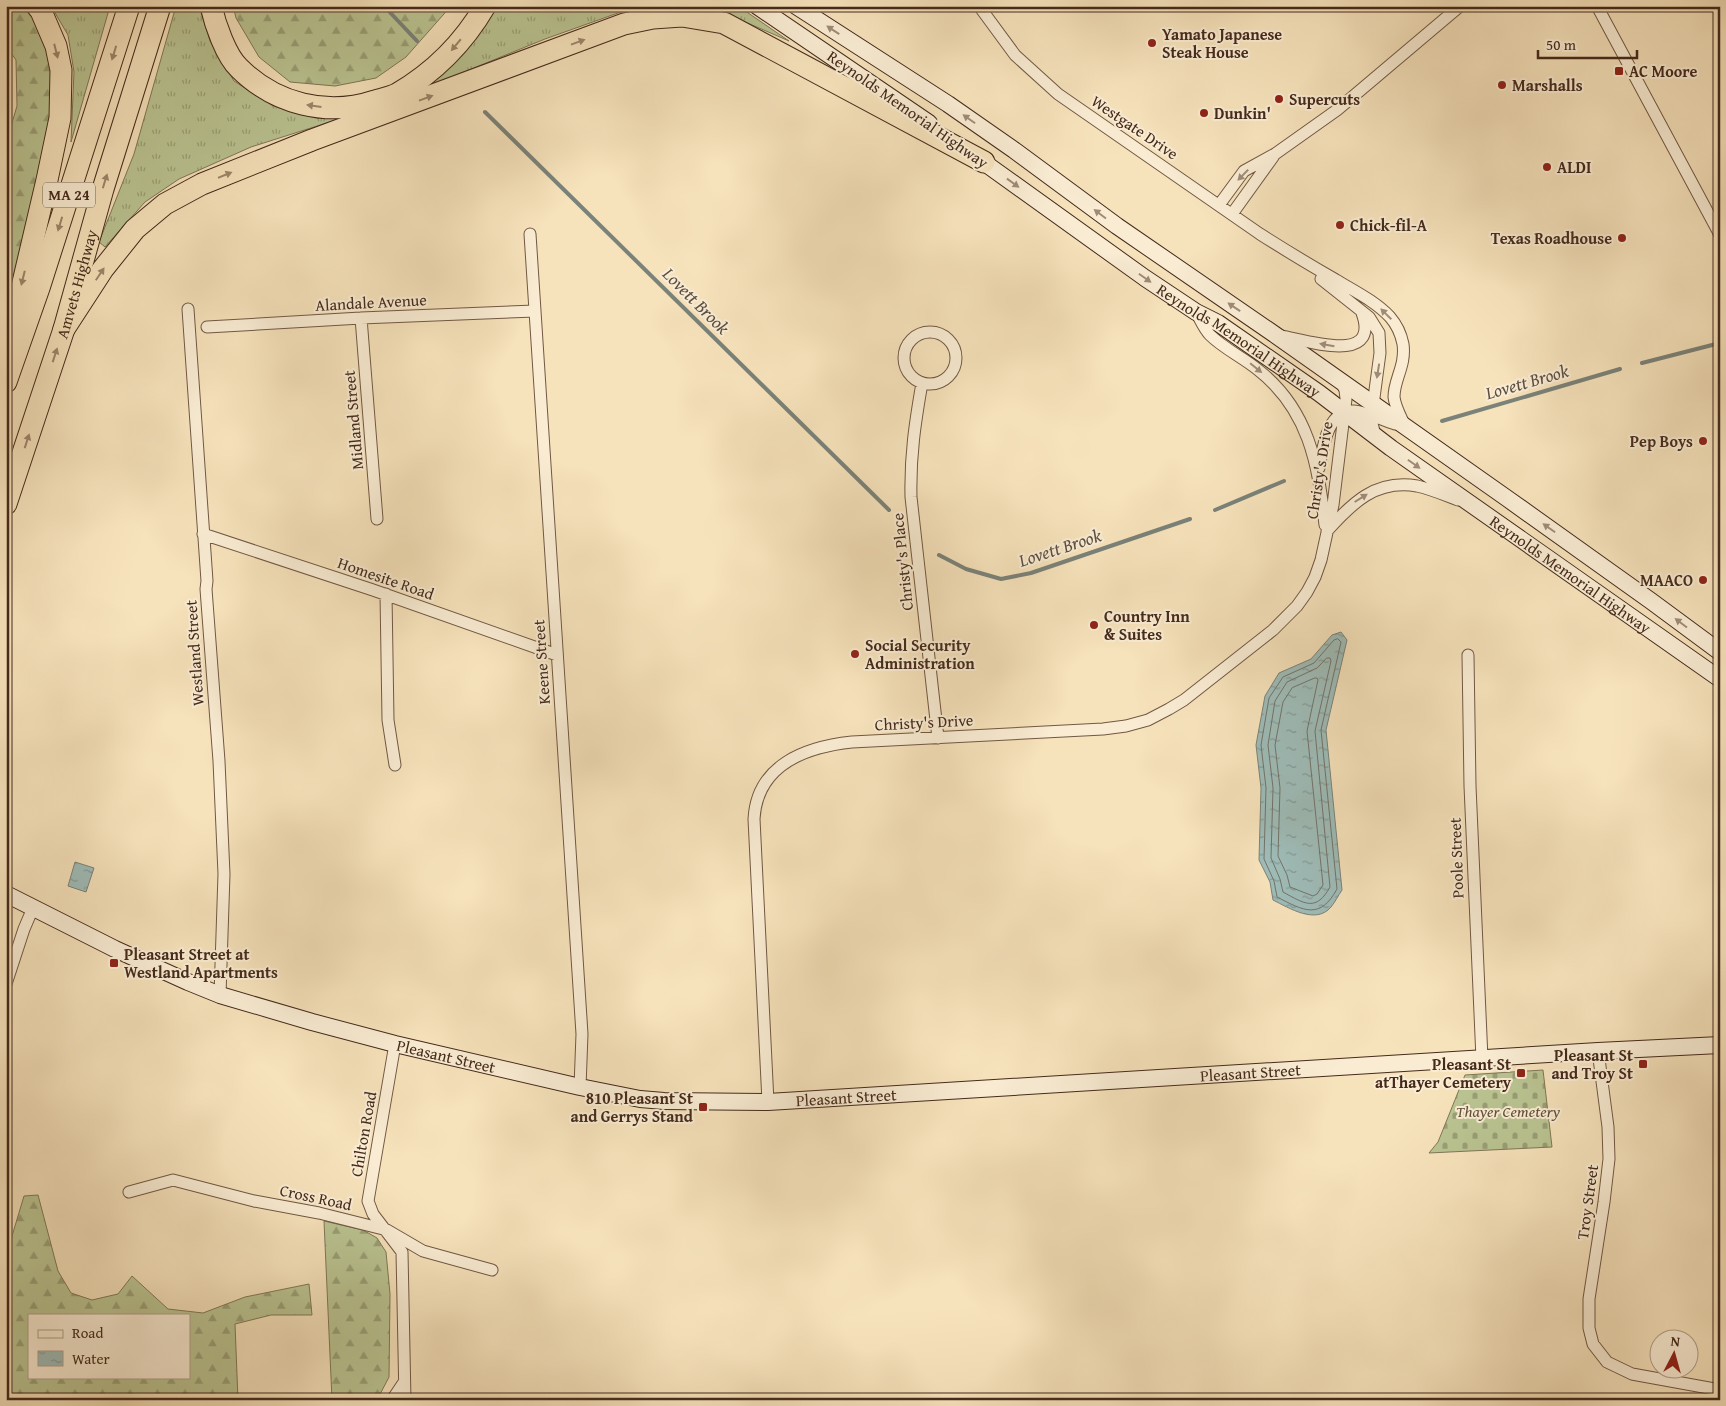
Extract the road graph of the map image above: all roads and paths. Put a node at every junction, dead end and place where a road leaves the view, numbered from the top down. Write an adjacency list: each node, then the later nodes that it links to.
1 (37, 6): 26 (highway, one-way to 26)
2 (129, 6): 27 (highway, Amvets Highway / MA 24, one-way to 27)
3 (160, 6): 24 (highway, Amvets Highway / MA 24, one-way to 3)
4 (211, 6): 5 (highway, one-way to 4)
5 (485, 6)
6 (757, 6): 12 (main road, Reynolds Memorial Highway)
7 (796, 6): 25 (main road, Reynolds Memorial Highway, one-way to 7)
8 (979, 6): 13 (street, Westgate Drive)
9 (1460, 6): 11 (street)
10 (1597, 6): 16 (street)
11 (1275, 154): 13 (street, one-way to 13); 14 (street)
12 (984, 162): 20 (main road, Reynolds Memorial Highway, one-way to 20); 24 (highway, one-way to 12)
13 (1219, 205): 14 (street, Westgate Drive)
14 (1232, 214): 17 (street, Westgate Drive)
15 (530, 234): 19 (street, Keene Street)
16 (1720, 235)
17 (1291, 254): 21 (street, Westgate Drive); 30 (street, Westgate Drive, one-way to 17)
18 (188, 309): 40 (street, Westland Street)
19 (536, 312): 22 (street, Alandale Avenue); 43 (street, Keene Street)
20 (1196, 312): 31 (main road, Reynolds Memorial Highway); 35 (street, Christy's Drive, one-way to 35)
21 (1362, 312): 25 (street, one-way to 25); 32 (street, Westgate Drive, one-way to 32)
22 (361, 318): 23 (street, Alandale Avenue); 38 (street, Midland Street)
23 (207, 327)
24 (64, 329): 36 (highway, Amvets Highway / MA 24, one-way to 24)
25 (1274, 334): 28 (main road, Reynolds Memorial Highway)
26 (6, 365)
27 (6, 382)
28 (1341, 382): 31 (street, Christy's Drive); 32 (main road, Reynolds Memorial Highway)
29 (922, 383): 29 (street); 46 (street, Christy's Place)
30 (1396, 388): 32 (street); 33 (street, Westgate Drive)
31 (1345, 406): 32 (street); 34 (main road, Reynolds Memorial Highway); 35 (street, Christy's Drive); 39 (street, Christy's Drive)
32 (1372, 410): 33 (main road, Reynolds Memorial Highway); 34 (street, Westgate Drive)
33 (1406, 428): 42 (main road, Reynolds Memorial Highway, one-way to 33)
34 (1375, 436): 37 (main road, Reynolds Memorial Highway, one-way to 37)
35 (1318, 472): 39 (street, Christy's Drive)
36 (6, 504)
37 (1471, 504): 39 (street, Christy's Drive, one-way to 37); 45 (main road, Reynolds Memorial Highway)
38 (377, 520)
39 (1326, 532): 46 (street, Christy's Drive)
40 (203, 534): 41 (street, Homesite Road); 51 (street, Westland Street)
41 (386, 594): 43 (street, Homesite Road); 47 (street)
42 (1720, 652)
43 (557, 655): 56 (street, Keene Street)
44 (1468, 655): 55 (street, Poole Street)
45 (1720, 679)
46 (938, 738): 57 (street, Christy's Drive)
47 (395, 765)
48 (6, 894): 49 (main road, Pleasant Street)
49 (33, 908): 50 (street); 51 (main road, Pleasant Street)
50 (6, 984)
51 (220, 995): 52 (main road, Pleasant Street)
52 (395, 1044): 56 (main road, Pleasant Street); 59 (street, Chilton Road)
53 (1720, 1045): 54 (main road, Pleasant Street)
54 (1598, 1051): 55 (main road, Pleasant Street); 62 (street, Troy Street)
55 (1482, 1059): 57 (main road, Pleasant Street)
56 (580, 1087): 57 (main road, Pleasant Street)
57 (768, 1102)
58 (129, 1192): 59 (street, Cross Road)
59 (387, 1230): 60 (street, Cross Road); 61 (street, Chilton Road)
60 (492, 1270)
61 (404, 1382): 63 (street); 64 (street, Chilton Road)
62 (1720, 1390)
63 (392, 1400)
64 (405, 1400)

